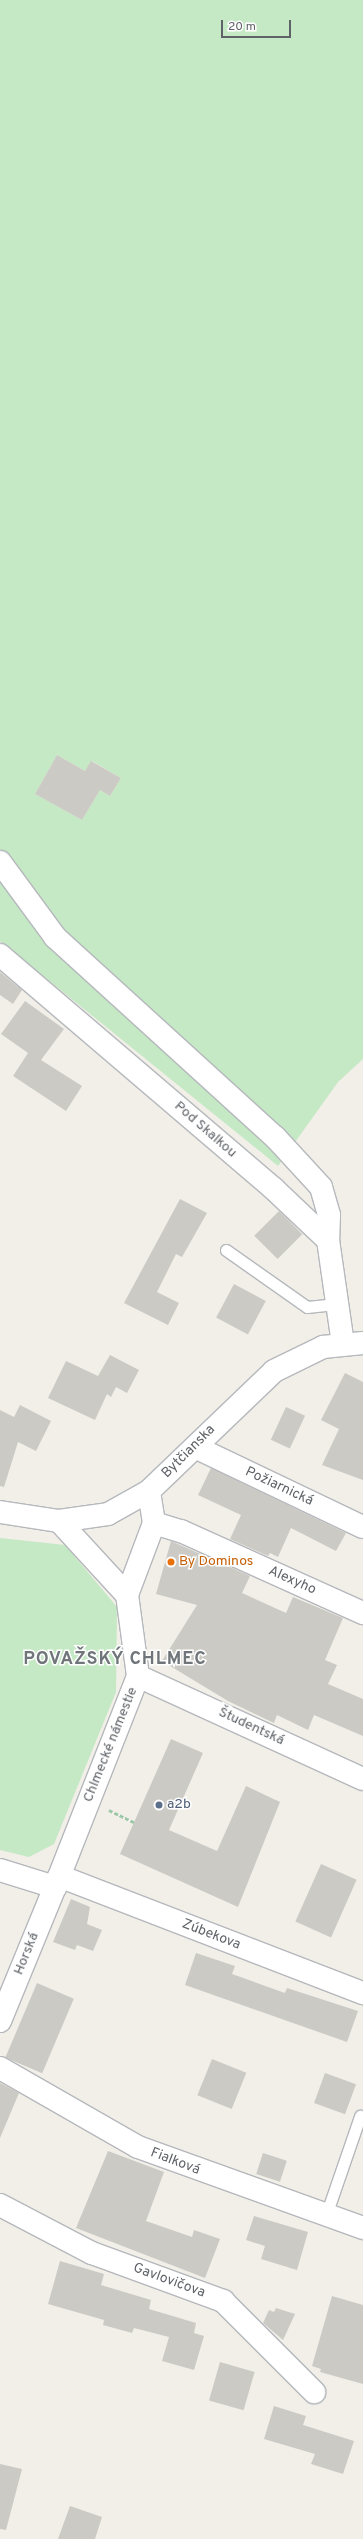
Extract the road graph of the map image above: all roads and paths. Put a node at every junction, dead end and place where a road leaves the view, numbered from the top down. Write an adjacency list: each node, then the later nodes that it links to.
1 (0, 862): 3 (street)
2 (0, 955): 3 (street, Pod Skalkou)
3 (328, 1240): 5 (street)
4 (226, 1250): 5 (lane)
5 (337, 1304): 6 (street)
6 (353, 1343): 7 (street, Bytčianska)
7 (195, 1446): 8 (street, Bytčianska); 12 (street, Požiarnická)
8 (149, 1491): 10 (street, Bytčianska); 11 (street)
9 (0, 1512): 10 (street, Bytčianska)
10 (59, 1521): 13 (street)
11 (154, 1523): 13 (street); 14 (street, Alexyho)
12 (363, 1527)
13 (127, 1595): 15 (street, Chlmecké námestie)
14 (363, 1613)
15 (138, 1676): 16 (street, Študentská); 20 (street, Chlmecké námestie)
16 (363, 1779)
17 (104, 1808): 18 (path)
18 (134, 1822)
19 (0, 1870): 20 (street)
20 (57, 1881): 21 (street, Zúbekova); 22 (street, Horská)
21 (363, 1992)
22 (0, 2021)
23 (0, 2068): 26 (street, Fialková)
24 (360, 2116): 26 (lane)
25 (0, 2205): 28 (street, Gavlovičova)
26 (326, 2215): 27 (street, Fialková)
27 (363, 2228)
28 (314, 2392)

